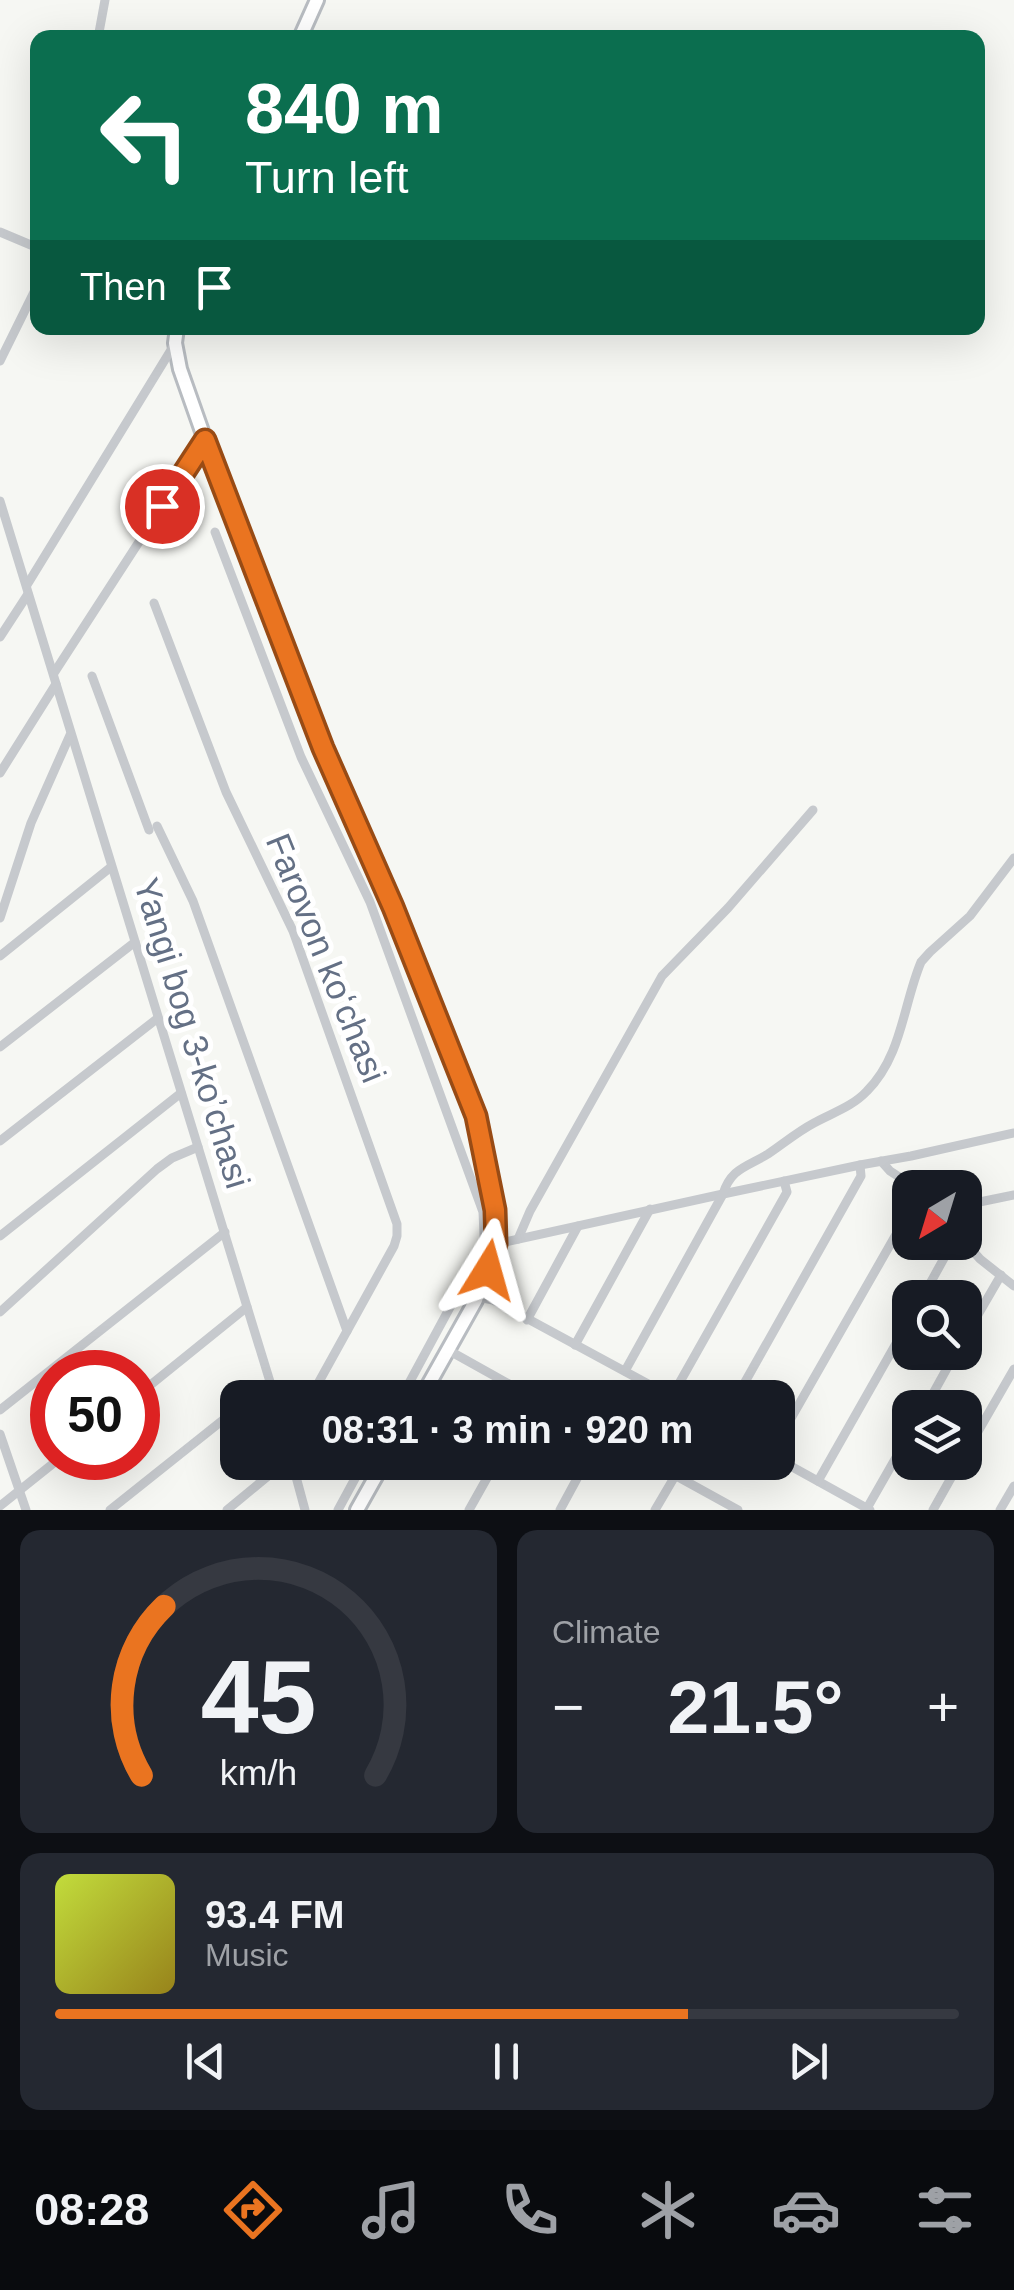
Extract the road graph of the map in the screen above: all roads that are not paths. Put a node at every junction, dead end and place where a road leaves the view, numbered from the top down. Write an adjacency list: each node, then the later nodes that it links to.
1 (105, 0): 3 (street)
2 (317, 0): 4 (main road)
3 (99, 30)
4 (304, 30)
5 (0, 232): 6 (street)
6 (30, 245)
7 (30, 300): 10 (street)
8 (176, 335): 9 (main road)
9 (175, 343): 11 (main road); 14 (street)
10 (0, 362)
11 (205, 440): 18 (street); 46 (main road)
12 (0, 501): 14 (street, Yangi bog 3-koʼchasi)
13 (215, 532): 64 (street, Farovon koʻchasi)
14 (28, 590): 16 (street); 18 (street, Yangi bog 3-koʼchasi)
15 (154, 603): 55 (street, Farovon koʻchasi)
16 (0, 636)
17 (92, 676): 55 (street)
18 (55, 679): 19 (street, Yangi bog 3-koʼchasi); 20 (street)
19 (70, 735): 23 (street, Yangi bog 3-koʼchasi); 24 (street)
20 (0, 773)
21 (813, 810): 44 (street)
22 (1014, 858): 37 (street)
23 (111, 867): 25 (street, Yangi bog 3-koʼchasi); 26 (street)
24 (0, 918)
25 (135, 942): 27 (street, Yangi bog 3-koʼchasi); 28 (street)
26 (0, 956)
27 (158, 1018): 29 (street, Yangi bog 3-koʼchasi); 31 (street)
28 (0, 1046)
29 (181, 1093): 32 (street, Yangi bog 3-koʼchasi); 43 (street)
30 (1014, 1133): 33 (street)
31 (0, 1141)
32 (198, 1146): 42 (street, Yangi bog 3-koʼchasi); 53 (street)
33 (880, 1161): 34 (street); 35 (street)
34 (860, 1164): 36 (street); 69 (street)
35 (892, 1171)
36 (784, 1181): 37 (street); 68 (street)
37 (723, 1194): 40 (street); 60 (street)
38 (1014, 1195): 39 (street)
39 (982, 1201)
40 (650, 1209): 41 (street); 56 (street)
41 (578, 1226): 44 (street); 54 (street)
42 (224, 1232): 51 (street, Yangi bog 3-koʼchasi); 70 (street)
43 (0, 1236)
44 (518, 1239): 46 (street)
45 (892, 1242): 71 (street)
46 (496, 1244): 50 (main road)
47 (982, 1260): 48 (street)
48 (1000, 1276): 49 (street); 52 (street)
49 (1014, 1286)
50 (478, 1297): 54 (street); 57 (main road)
51 (247, 1307): 61 (street); 62 (street, Yangi bog 3-koʼchasi)
52 (982, 1307)
53 (0, 1312)
54 (527, 1320): 56 (street)
55 (347, 1330): 63 (street, Farovon koʻchasi)
56 (575, 1345): 60 (street)
57 (448, 1350): 65 (main road); 66 (street)
58 (892, 1350): 86 (street)
59 (1014, 1369): 73 (street)
60 (625, 1371): 67 (street)
61 (160, 1377)
62 (269, 1380)
63 (320, 1380)
64 (411, 1380)
65 (431, 1380)
66 (502, 1380)
67 (642, 1380)
68 (682, 1380)
69 (746, 1380)
70 (0, 1410)
71 (795, 1411)
72 (220, 1422): 93 (street)
73 (982, 1425)
74 (0, 1434): 89 (street)
75 (892, 1465): 91 (street)
76 (795, 1468): 86 (street)
77 (32, 1480): 89 (street)
78 (266, 1480): 94 (street)
79 (295, 1480): 95 (street)
80 (354, 1480): 96 (street)
81 (374, 1480): 97 (main road)
82 (486, 1480): 98 (street)
83 (576, 1480): 99 (street)
84 (673, 1480): 100 (street)
85 (682, 1480): 101 (street)
86 (818, 1480): 91 (street)
87 (950, 1480): 102 (street)
88 (1014, 1486): 103 (street)
89 (20, 1490): 90 (street); 92 (street)
90 (0, 1506)
91 (867, 1509)
92 (26, 1510)
93 (110, 1510)
94 (227, 1510)
95 (306, 1510)
96 (338, 1510)
97 (357, 1510)
98 (469, 1510)
99 (560, 1510)
100 (656, 1510)
101 (738, 1510)
102 (933, 1510)
103 (1000, 1510)

